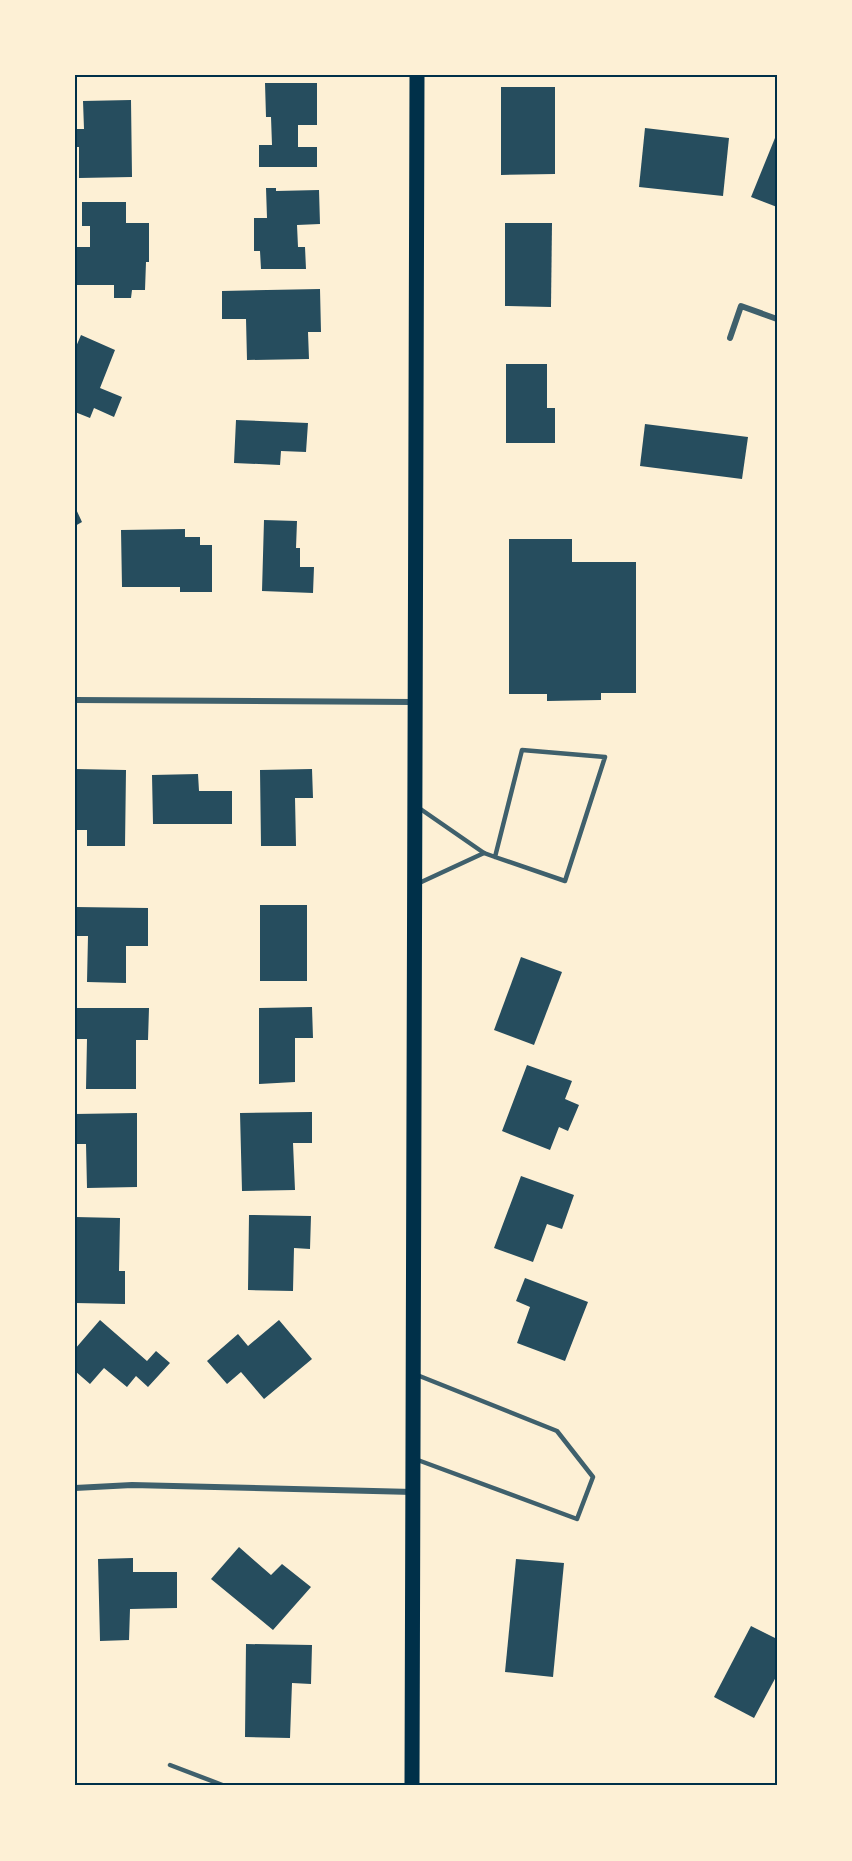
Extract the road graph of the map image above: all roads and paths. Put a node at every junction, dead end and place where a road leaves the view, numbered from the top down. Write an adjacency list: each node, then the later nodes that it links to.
1 (417, 75): 5 (main road)
2 (777, 319): 3 (street)
3 (730, 338)
4 (75, 700): 5 (street)
5 (415, 702): 6 (main road)
6 (415, 805): 7 (lane); 9 (main road)
7 (484, 853): 8 (lane); 9 (lane)
8 (495, 857): 8 (lane)
9 (415, 885): 10 (main road)
10 (413, 1374): 11 (main road); 11 (lane)
11 (413, 1458): 13 (main road)
12 (75, 1488): 13 (street)
13 (413, 1492): 16 (main road)
14 (170, 1765): 15 (lane)
15 (225, 1786)
16 (412, 1786)

